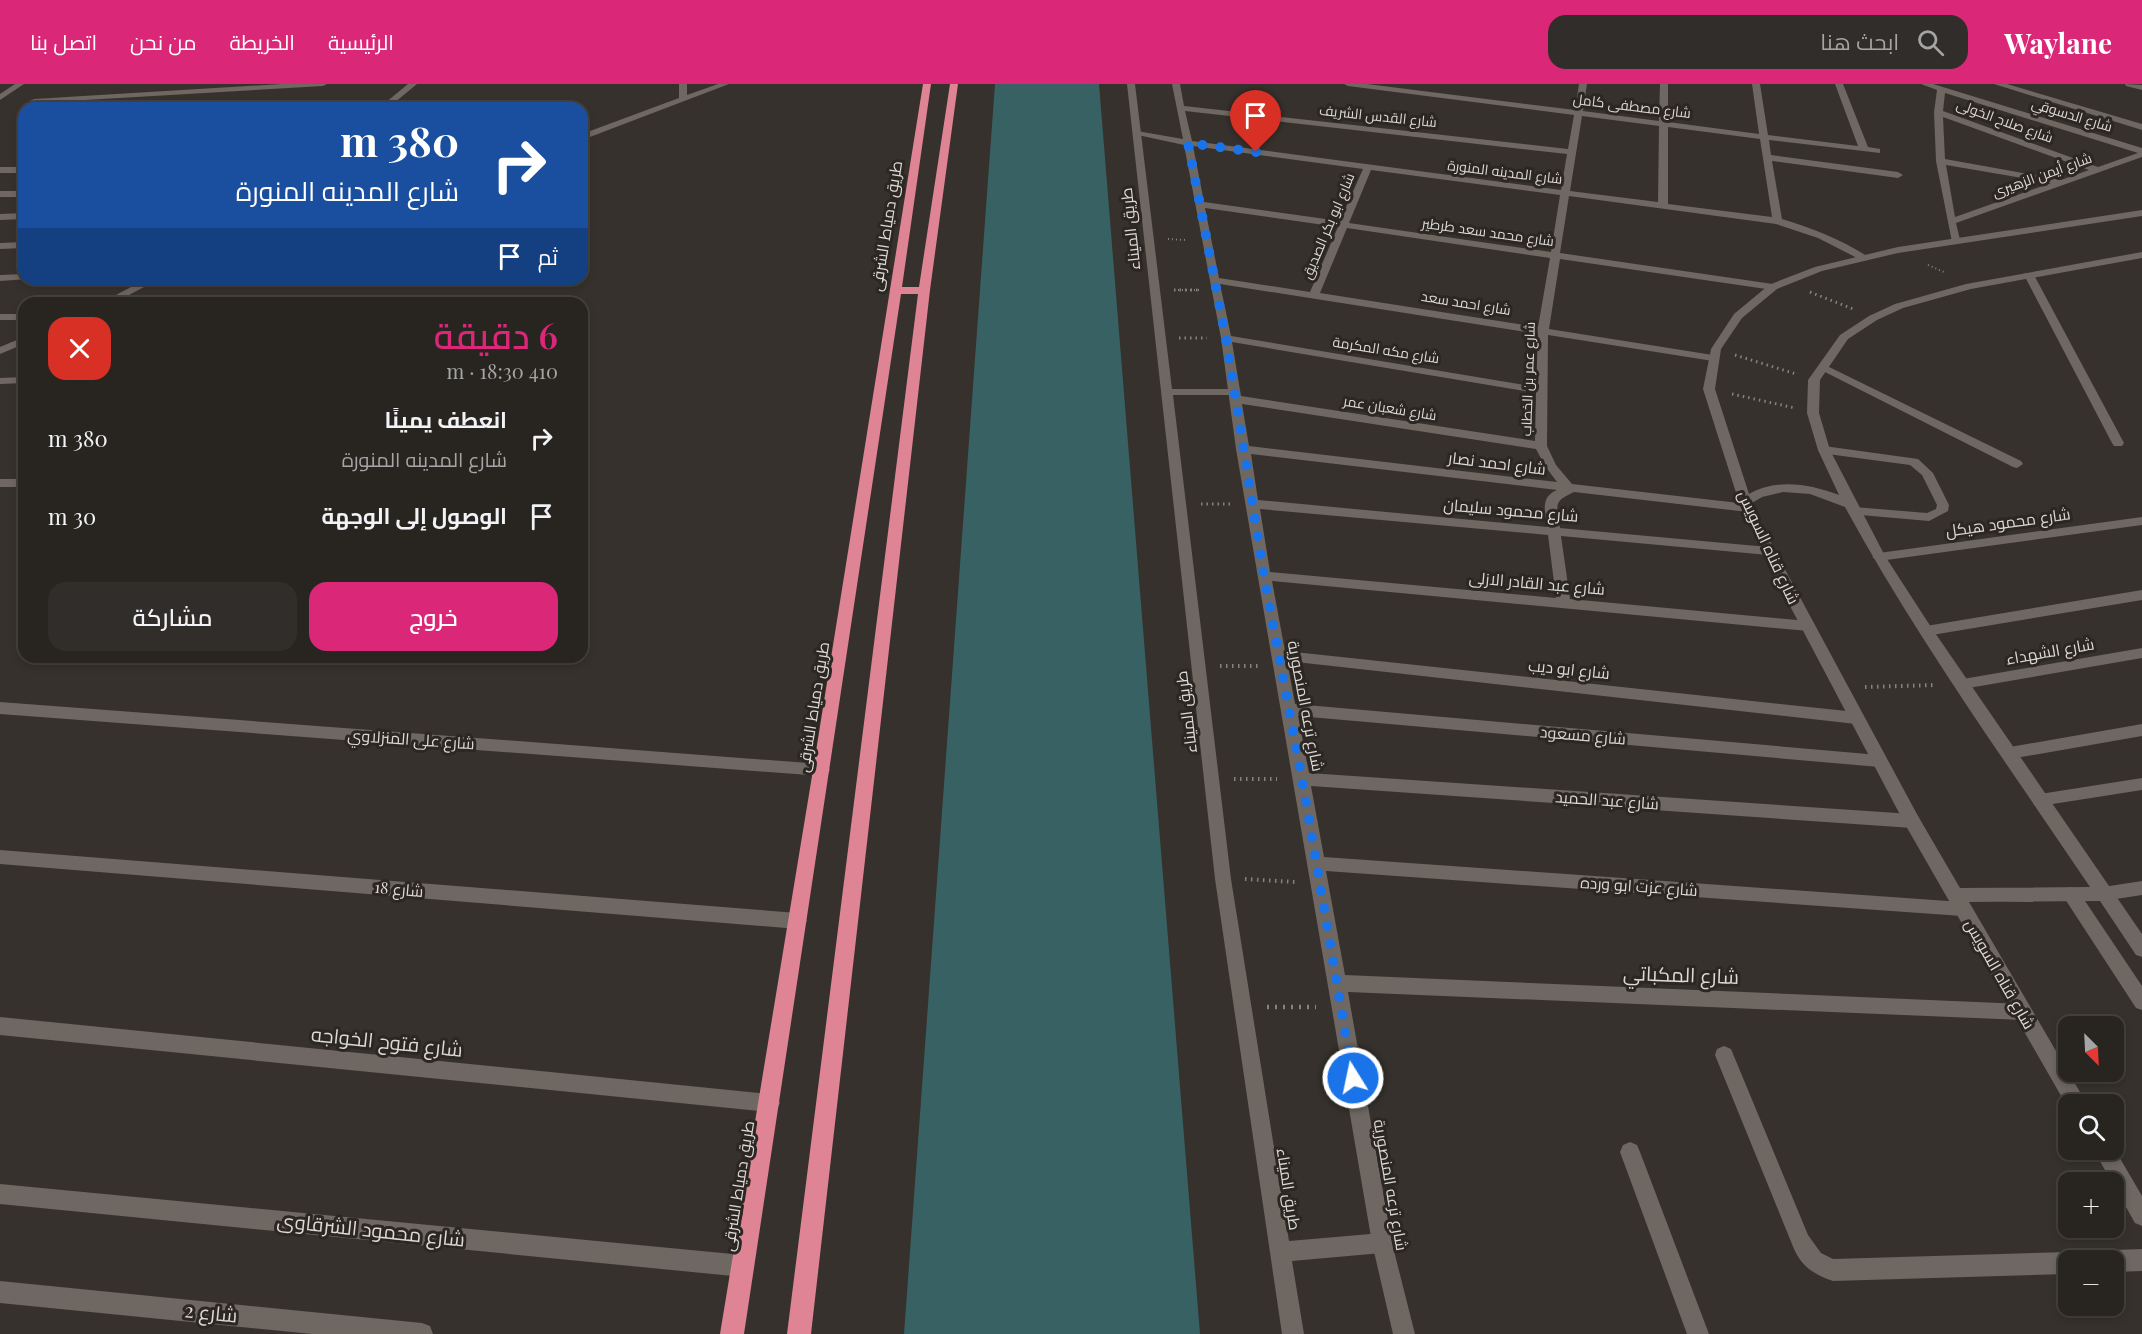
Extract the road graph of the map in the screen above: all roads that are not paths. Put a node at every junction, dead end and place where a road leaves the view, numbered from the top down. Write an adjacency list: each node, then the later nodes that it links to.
1 (20, 84): 21 (street)
2 (323, 84): 23 (street)
3 (413, 84): 24 (street)
4 (683, 84): 22 (street)
5 (725, 84): 22 (street)
6 (927, 84): 70 (highway, طريق دمياط الشرقى)
7 (954, 84): 69 (highway)
8 (1131, 84): 30 (street, طريق الميناء)
9 (1176, 84): 25 (street, شارع ترعه المنصورية)
10 (1348, 84): 18 (street, شارع مصطفى كامل)
11 (1583, 84): 26 (street, شارع عمر بن الخطاب)
12 (1664, 84): 28 (street)
13 (1756, 84): 32 (street)
14 (1839, 84): 34 (street)
15 (1925, 84): 20 (street, شارع الدسوقي)
16 (1998, 84): 29 (street)
17 (2129, 84): 19 (street)
18 (1374, 86): 26 (street, شارع مصطفى كامل)
19 (2142, 88)
20 (1941, 89): 27 (street); 37 (street, شارع الدسوقي)
21 (0, 98)
22 (683, 99): 31 (street)
23 (34, 101)
24 (390, 102)
25 (1181, 108): 33 (street, شارع ترعه المنصورية); 36 (street, شارع القدس الشريف)
26 (1579, 112): 28 (street, شارع مصطفى كامل); 36 (street, شارع عمر بن الخطاب)
27 (1938, 112): 39 (street); 41 (street, شارع صلاح الخولى)
28 (1664, 124): 32 (street, شارع مصطفى كامل); 50 (street)
29 (2142, 127)
30 (1137, 134): 33 (street, شارع المدينه المنورة); 84 (street, طريق الميناء)
31 (588, 135)
32 (1763, 136): 34 (street, شارع مصطفى كامل); 38 (street)
33 (1188, 143): 40 (street, شارع المدينه المنورة); 49 (street, شارع ترعه المنصورية)
34 (1864, 150): 35 (street, شارع مصطفى كامل)
35 (1877, 151)
36 (1572, 152): 46 (street, شارع عمر بن الخطاب)
37 (2142, 152): 41 (street, شارع أيمن الزهيرى)
38 (1766, 157): 44 (street); 54 (street)
39 (1940, 161): 45 (street); 55 (street)
40 (1368, 167): 46 (street, شارع المدينه المنورة); 56 (street, شارع ابو بكر الصديق)
41 (2096, 169): 45 (street, شارع أيمن الزهيرى)
42 (0, 170): 43 (street)
43 (18, 170)
44 (1898, 176)
45 (2060, 182): 55 (street, شارع أيمن الزهيرى)
46 (1565, 193): 50 (street, شارع المدينه المنورة); 60 (street, شارع عمر بن الخطاب)
47 (0, 194): 48 (street)
48 (18, 194)
49 (1200, 204): 56 (street, شارع محمد سعد طرطير); 67 (street, شارع ترعه المنصورية)
50 (1663, 206): 54 (street, شارع المدينه المنورة)
51 (2142, 213): 57 (street, شارع قناه السويس)
52 (18, 216): 53 (street)
53 (0, 217)
54 (1777, 221): 62 (street, شارع المدينه المنورة)
55 (1951, 222): 57 (street)
56 (1343, 225): 60 (street, شارع محمد سعد طرطير); 71 (street, شارع ابو بكر الصديق)
57 (1955, 240): 62 (street, شارع قناه السويس)
58 (18, 245): 59 (street)
59 (0, 246)
60 (1555, 255): 68 (street, شارع محمد سعد طرطير); 75 (street, شارع عمر بن الخطاب)
61 (2142, 255): 63 (street)
62 (1863, 258): 68 (street, شارع قناه السويس)
63 (2029, 275): 80 (street); 86 (street)
64 (18, 277): 65 (street)
65 (0, 278)
66 (142, 285): 72 (street)
67 (1216, 285): 71 (street, شارع احمد سعد); 76 (street, شارع ترعه المنصورية)
68 (1779, 285): 79 (street, شارع قناه السويس)
69 (924, 290): 70 (highway); 148 (highway)
70 (894, 291): 115 (highway, طريق دمياط الشرقى)
71 (1314, 295): 75 (street, شارع احمد سعد)
72 (118, 297)
73 (0, 317): 74 (street)
74 (18, 317)
75 (1543, 330): 79 (street, شارع احمد سعد); 83 (street, شارع عمر بن الخطاب)
76 (1226, 339): 83 (street, شارع مكه المكرمة); 85 (street, شارع ترعه المنصورية)
77 (18, 343): 78 (street)
78 (0, 351)
79 (1714, 353): 95 (street, شارع قناه السويس)
80 (1823, 367): 89 (street); 90 (street)
81 (18, 380): 82 (street)
82 (0, 381)
83 (1542, 391): 87 (street, شارع عمر بن الخطاب)
84 (1166, 393): 85 (street, شارع شعبان عمر); 140 (street, طريق الميناء)
85 (1234, 396): 87 (street, شارع شعبان عمر); 88 (street, شارع ترعه المنصورية)
86 (2118, 443)
87 (1541, 446): 93 (street, شارع عمر بن الخطاب)
88 (1242, 449): 93 (street, شارع احمد نصار); 94 (street, شارع ترعه المنصورية)
89 (1824, 450): 96 (street); 96 (street)
90 (2017, 464)
91 (0, 483): 92 (street)
92 (18, 483)
93 (1570, 489): 95 (street, شارع احمد نصار); 98 (street)
94 (1252, 504): 98 (street, شارع محمود سليمان); 101 (street, شارع ترعه المنصورية)
95 (1747, 505): 96 (street); 99 (street, شارع قناه السويس)
96 (1852, 508): 100 (street)
97 (2142, 521): 100 (street, شارع محمود هيكل)
98 (1554, 531): 99 (street, شارع محمود سليمان); 103 (street)
99 (1768, 551): 104 (street, شارع قناه السويس)
100 (1879, 557): 105 (street)
101 (1264, 576): 103 (street, شارع عبد القادر الازلى); 107 (street, شارع ترعه المنصورية)
102 (2142, 595): 105 (street)
103 (1564, 604): 104 (street, شارع عبد القادر الازلى)
104 (1808, 626): 111 (street, شارع قناه السويس)
105 (1926, 631): 108 (street)
106 (2142, 653): 108 (street, شارع الشهداء)
107 (1279, 661): 110 (street, شارع ترعه المنصورية); 111 (street, شارع ابو ديب)
108 (1964, 684): 113 (street)
109 (0, 708): 115 (street, شارع على المنزلاوي)
110 (1287, 709): 114 (street, شارع مسعود); 116 (street, شارع ترعه المنصورية)
111 (1856, 718): 114 (street, شارع قناه السويس)
112 (2142, 730): 113 (street)
113 (2010, 753): 118 (street)
114 (1879, 761): 119 (street, شارع قناه السويس)
115 (822, 770): 126 (highway, طريق دمياط الشرقى)
116 (1302, 779): 119 (street, شارع عبد الحميد); 121 (street, شارع ترعه المنصورية)
117 (2142, 784): 118 (street)
118 (2040, 800): 124 (street)
119 (1912, 821): 125 (street, شارع قناه السويس)
120 (0, 857): 126 (street, شارع 18)
121 (1316, 862): 125 (street, شارع عزت ابو ورده); 128 (street, شارع ترعه المنصورية)
122 (2142, 888): 124 (street, شارع عزت ابو ورده)
123 (2070, 894): 124 (street, شارع عزت ابو ورده); 125 (street, شارع عزت ابو ورده); 129 (street)
124 (2103, 894): 127 (street)
125 (1958, 902): 130 (street, شارع قناه السويس)
126 (798, 921): 134 (highway, طريق دمياط الشرقى)
127 (2142, 949)
128 (1337, 983): 130 (street, شارع المكباتي); 139 (street, شارع ترعه المنصورية)
129 (2142, 1002)
130 (2023, 1012): 133 (street, شارع قناه السويس)
131 (0, 1026): 134 (street, شارع فتوح الخواجه)
132 (1724, 1055): 143 (street)
133 (2071, 1094)
134 (770, 1103): 144 (highway, طريق دمياط الشرقى)
135 (1630, 1152): 151 (street)
136 (2109, 1160): 138 (street)
137 (0, 1194): 144 (street, شارع محمود الشرقاوى)
138 (2142, 1216)
139 (1382, 1243): 140 (street); 150 (street, شارع ترعه المنصورية)
140 (1280, 1252): 149 (street, طريق الميناء)
141 (2142, 1260): 142 (street)
142 (2124, 1261)
143 (2058, 1263)
144 (743, 1266): 147 (highway, طريق دمياط الشرقى)
145 (0, 1292): 146 (street, شارع 2)
146 (422, 1334)
147 (732, 1334)
148 (799, 1334)
149 (1293, 1334)
150 (1404, 1334)
151 (1698, 1334)

